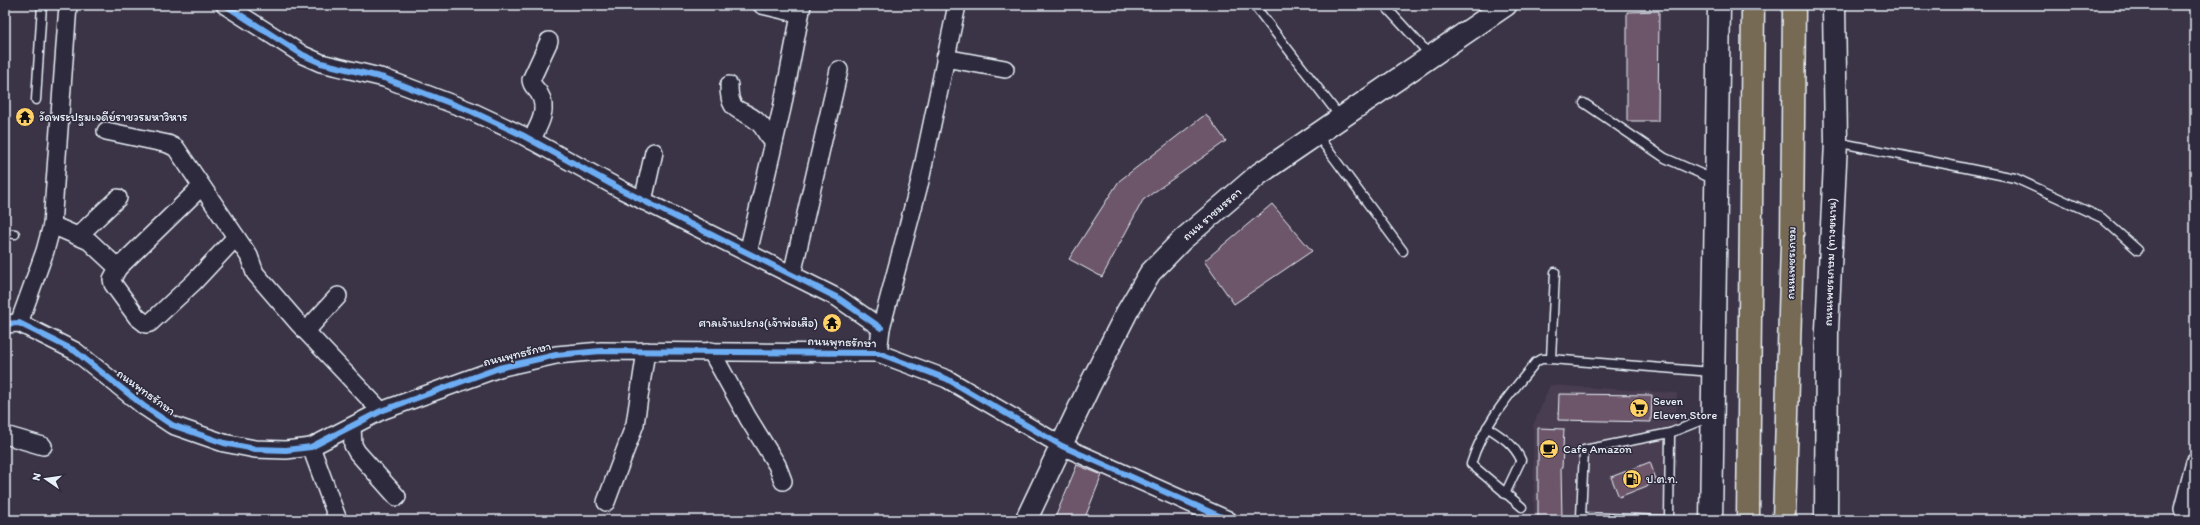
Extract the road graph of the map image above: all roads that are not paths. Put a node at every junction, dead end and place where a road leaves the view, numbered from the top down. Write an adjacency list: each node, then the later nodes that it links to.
1 (42, 5): 20 (lane)
2 (68, 5): 33 (street)
3 (225, 5): 25 (street)
4 (762, 5): 13 (street)
5 (957, 5): 16 (street)
6 (1254, 5): 22 (lane)
7 (1384, 5): 15 (lane)
8 (1506, 5): 15 (street, ถนน ราชมรรคา)
9 (1719, 5): 29 (main road)
10 (1753, 5): 74 (highway)
11 (1794, 5): 75 (highway, ถนนเพชรเกษม)
12 (1834, 5): 27 (main road, ถนนเพชรเกษม (ทางขนาน))
13 (801, 9): 26 (street)
14 (549, 41): 25 (street)
15 (1432, 56): 22 (street, ถนน ราชมรรคา)
16 (945, 58): 17 (street); 46 (street)
17 (1005, 69)
18 (839, 70): 43 (street)
19 (729, 85): 26 (street)
20 (36, 100)
21 (1584, 103): 29 (lane)
22 (1341, 119): 24 (street, ถนน ราชมรรคา)
23 (106, 131): 30 (street)
24 (1317, 135): 39 (lane); 60 (street, ถนน ราชมรรคา)
25 (531, 140): 32 (street)
26 (774, 142): 40 (street)
27 (1836, 142): 38 (lane); 76 (main road, ถนนเพชรเกษม (ทางขนาน))
28 (654, 152): 32 (street)
29 (1717, 181): 52 (main road)
30 (201, 187): 37 (street); 41 (street)
31 (118, 198): 36 (street)
32 (643, 201): 40 (street)
33 (52, 225): 36 (street); 45 (street)
34 (5, 233): 35 (lane)
35 (15, 234)
36 (78, 236): 41 (street)
37 (236, 237): 41 (street); 47 (street)
38 (2138, 250)
39 (1403, 251)
40 (748, 253): 43 (street)
41 (118, 268)
42 (1555, 272): 51 (lane)
43 (792, 275): 46 (street)
44 (338, 296): 47 (street)
45 (12, 323): 61 (street, ถนนพุทธรักษา)
46 (881, 328): 50 (street)
47 (306, 331): 53 (street)
48 (646, 351): 49 (street, ถนนพุทธรักษา); 53 (street, ถนนพุทธรักษา); 66 (street)
49 (711, 351): 50 (street, ถนนพุทธรักษา); 63 (street)
50 (878, 353): 60 (street, ถนนพุทธรักษา)
51 (1550, 359): 52 (lane); 56 (lane)
52 (1712, 372): 54 (main road)
53 (381, 411): 55 (street, ถนนพุทธรักษา)
54 (1713, 416): 57 (lane); 73 (main road)
55 (352, 427): 61 (street, ถนนพุทธรักษา); 65 (street)
56 (1487, 427): 64 (lane); 64 (lane)
57 (1670, 434): 71 (lane); 72 (lane)
58 (5, 435): 59 (street)
59 (43, 446)
60 (1062, 446): 69 (street, ถนน ราชมรรคา); 70 (street, ถนนพุทธรักษา)
61 (311, 447): 68 (street)
62 (2195, 462): 77 (street)
63 (783, 481)
64 (1505, 494): 67 (lane)
65 (398, 496)
66 (606, 502)
67 (1522, 507)
68 (338, 520)
69 (1026, 520)
70 (1228, 520)
71 (1664, 520)
72 (1669, 520)
73 (1711, 520)
74 (1748, 520)
75 (1784, 520)
76 (1826, 520)
77 (2187, 520)

